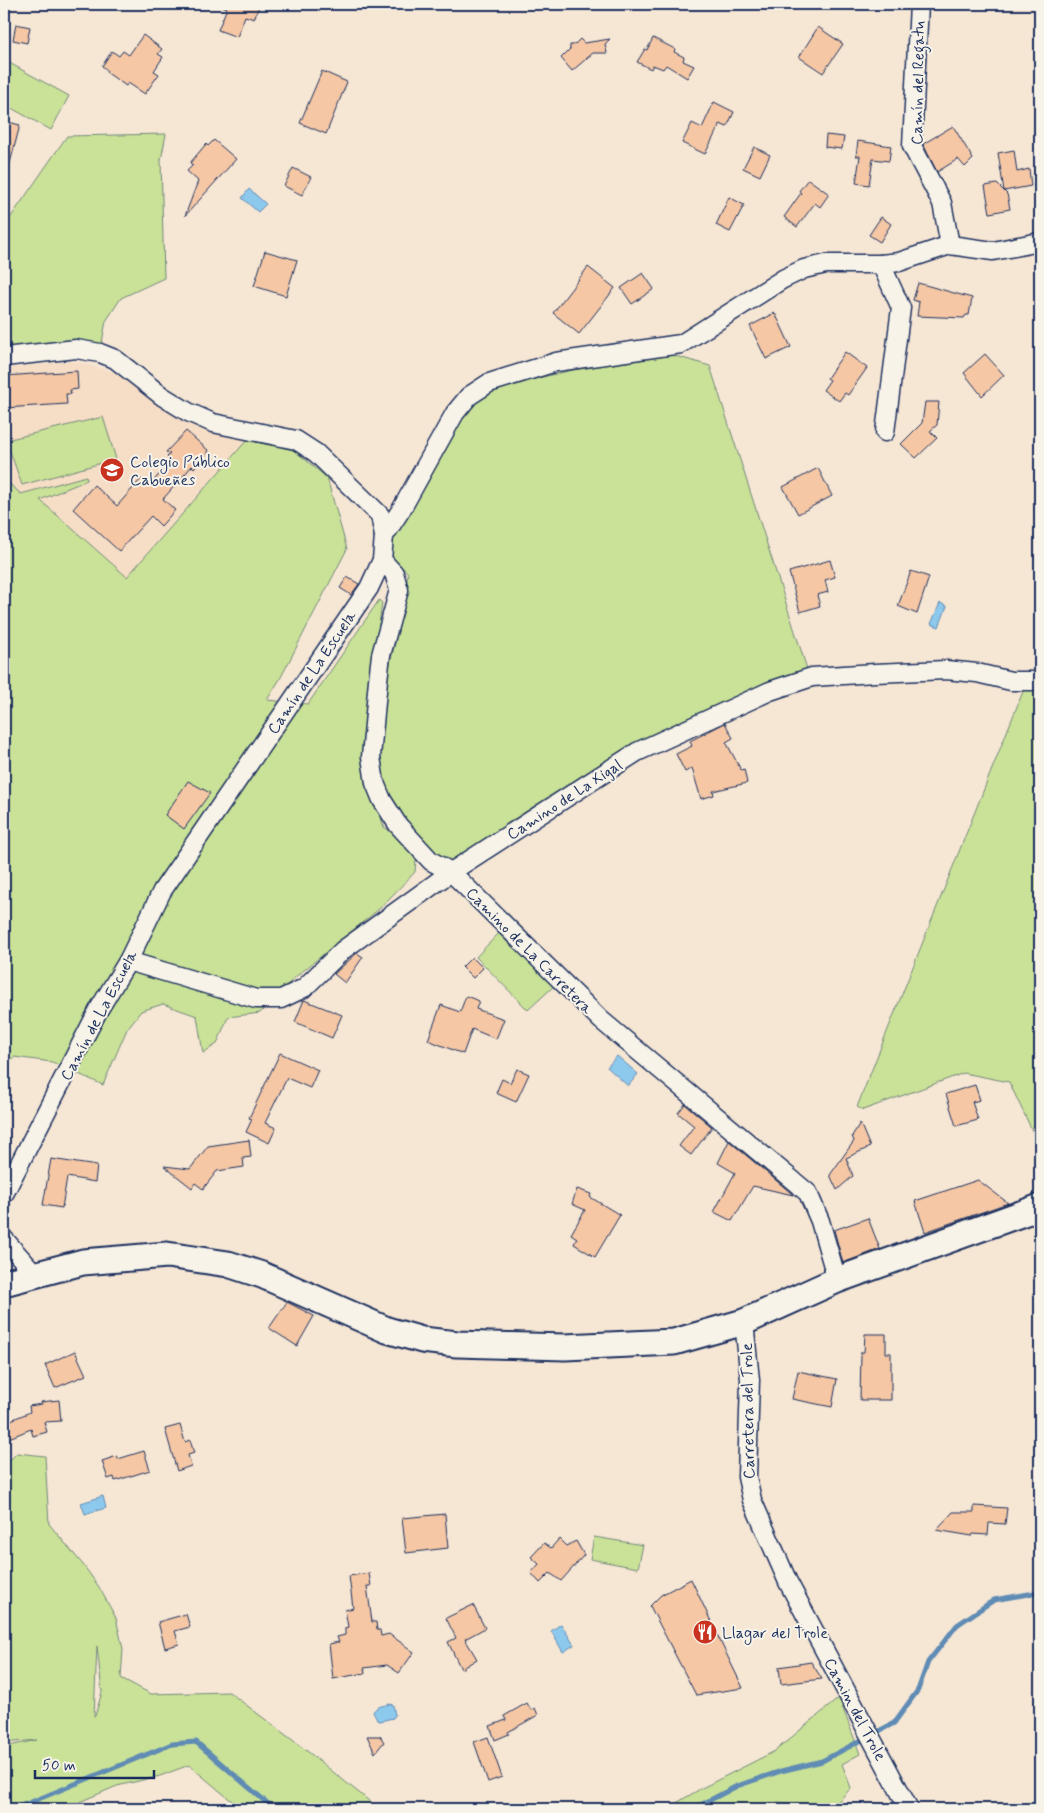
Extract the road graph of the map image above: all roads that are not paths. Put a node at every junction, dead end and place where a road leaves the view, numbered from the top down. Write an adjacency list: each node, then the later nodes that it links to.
1 (919, 4): 3 (street, Camín del Regatu)
2 (1040, 242): 3 (street)
3 (950, 245): 4 (street)
4 (881, 264): 6 (street); 7 (street)
5 (4, 357): 7 (street, Camín de La Escuela)
6 (885, 432)
7 (384, 536): 8 (street, Camín de La Escuela)
8 (382, 560): 10 (street, Camino de La Carretera); 11 (street, Camín de La Escuela)
9 (1040, 681): 10 (street, Camino de La Xigal)
10 (451, 872): 11 (street, Camino de La Xigal); 16 (street, Camino de La Carretera)
11 (128, 961): 12 (street, Camín de La Escuela)
12 (4, 1194)
13 (1040, 1208): 16 (highway)
14 (4, 1239): 15 (street)
15 (35, 1274): 17 (highway); 18 (highway)
16 (837, 1280): 18 (highway)
17 (4, 1283)
18 (744, 1322): 19 (street, Carretera del Trole)
19 (788, 1582): 20 (street, Camin del Trole)
20 (909, 1809)

